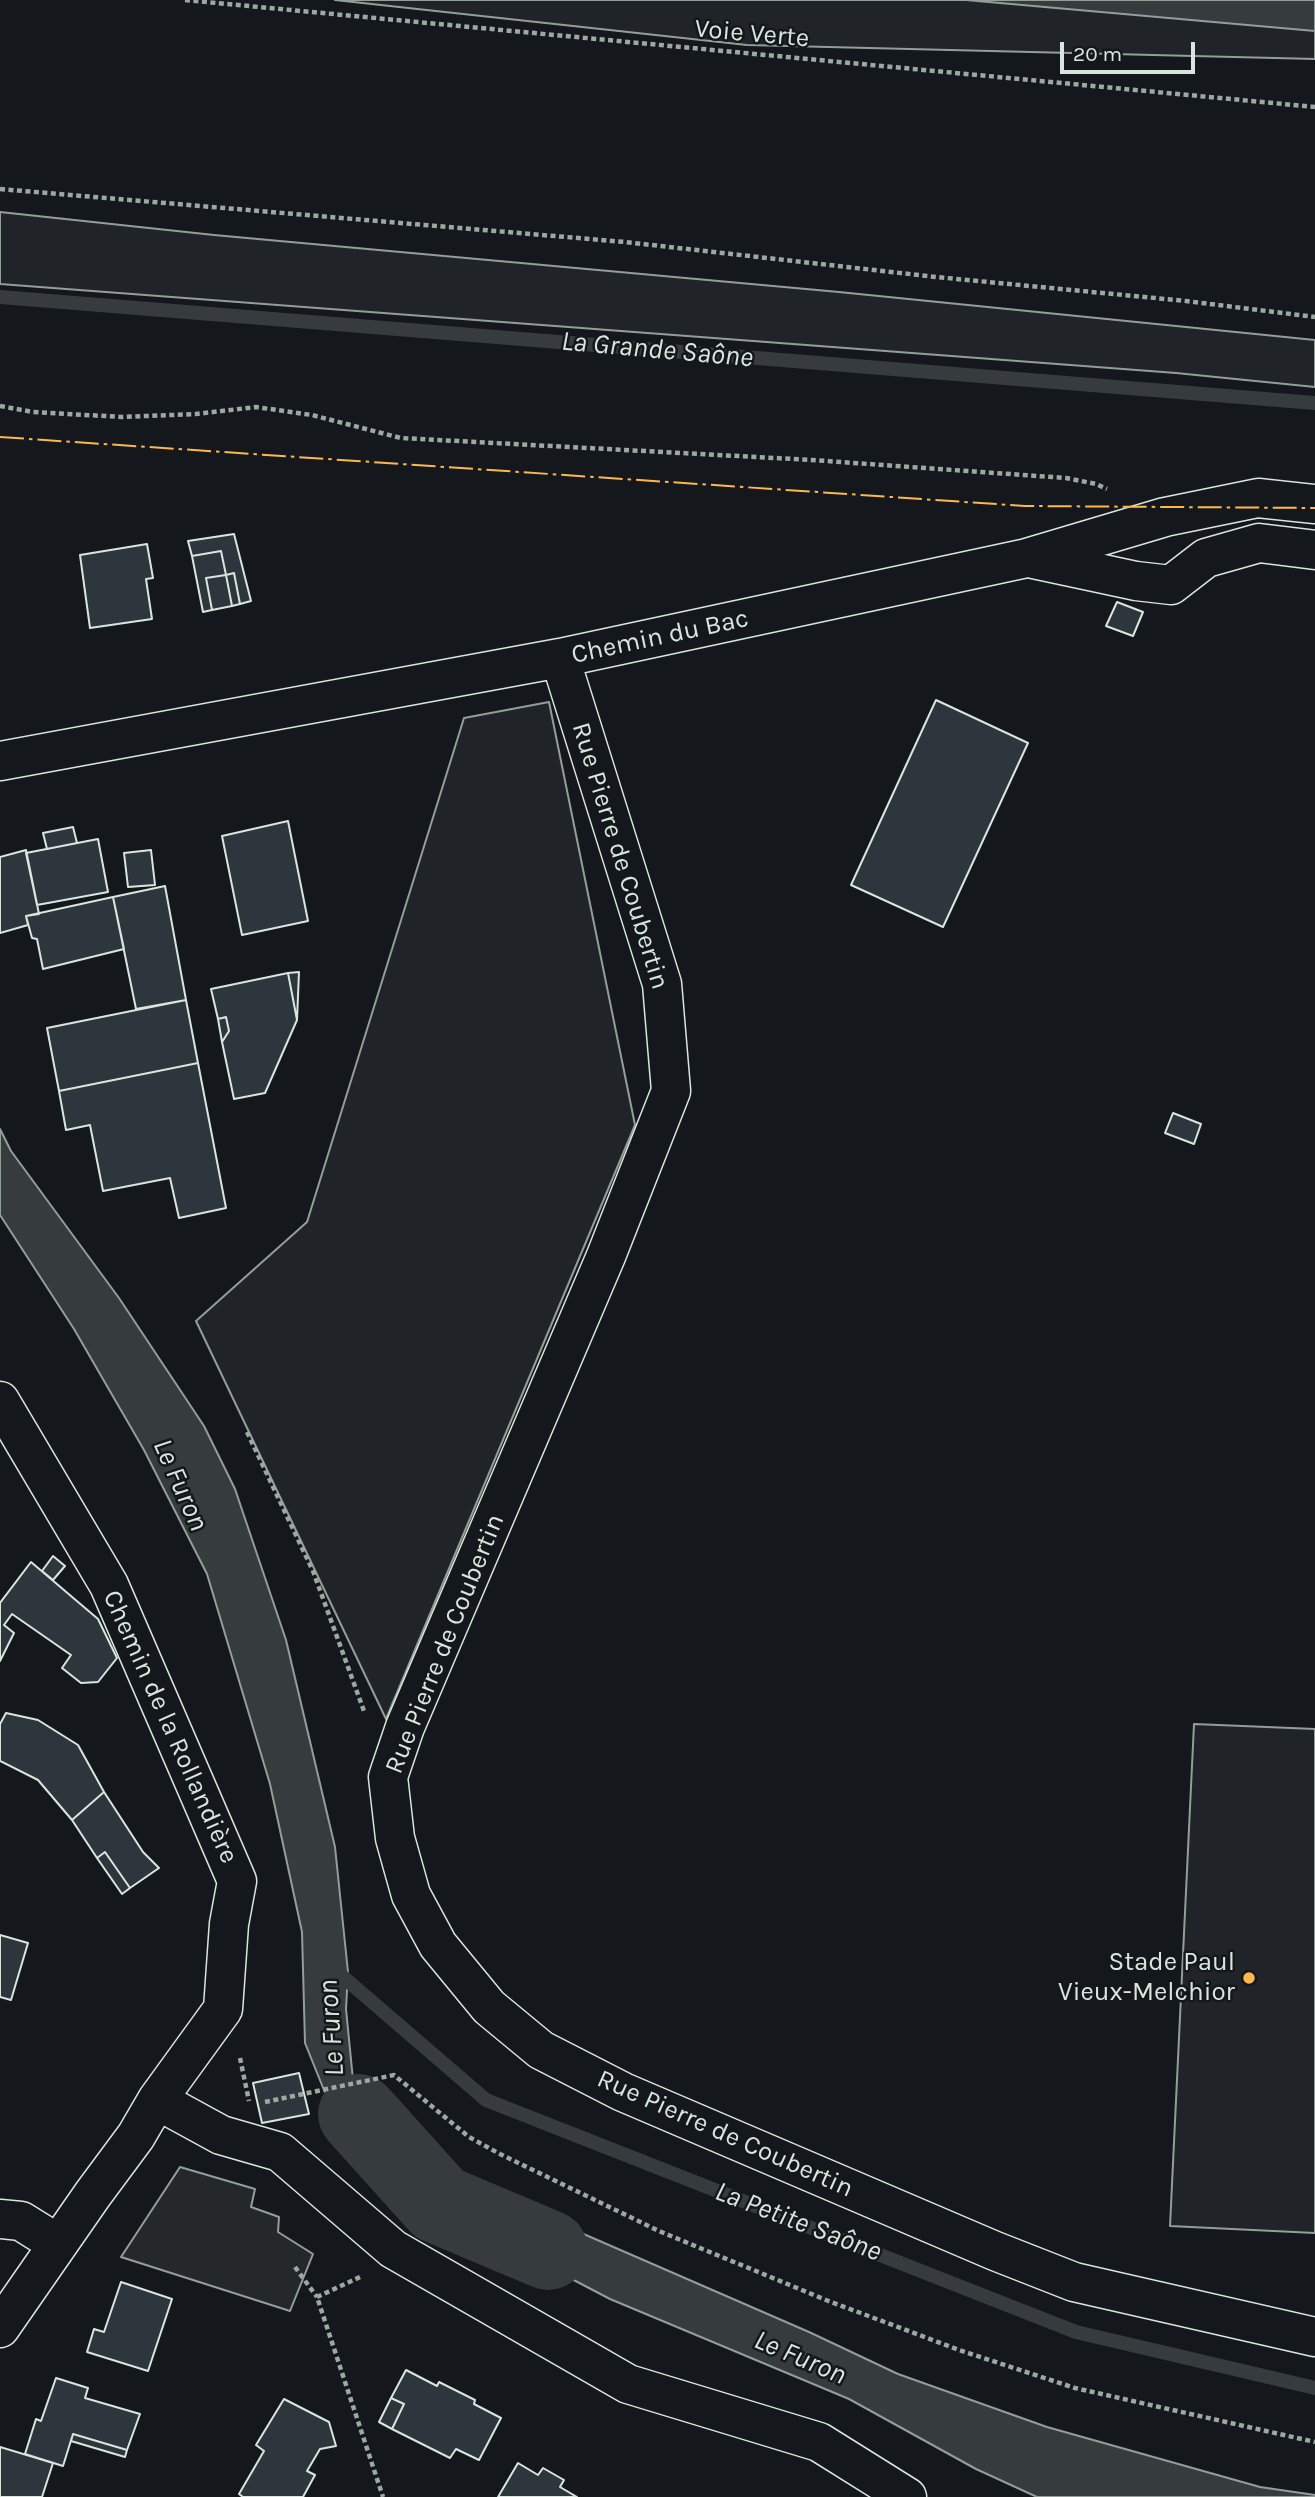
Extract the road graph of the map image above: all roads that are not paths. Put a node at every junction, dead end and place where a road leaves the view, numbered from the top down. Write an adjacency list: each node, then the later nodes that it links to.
1 (1315, 504): 3 (street, Chemin du Bac)
2 (1315, 550): 3 (street)
3 (1027, 558): 4 (street, Chemin du Bac)
4 (560, 658): 5 (street, Chemin du Bac); 11 (street, Rue Pierre de Coubertin)
5 (0, 761)
6 (0, 1401): 7 (street, Chemin de la Rollandière)
7 (157, 2100): 9 (street, Chemin de la Rollandière); 12 (street)
8 (0, 2219): 9 (street)
9 (58, 2244): 10 (street, Chemin de la Rollandière)
10 (0, 2328)
11 (1315, 2337)
12 (907, 2497)

